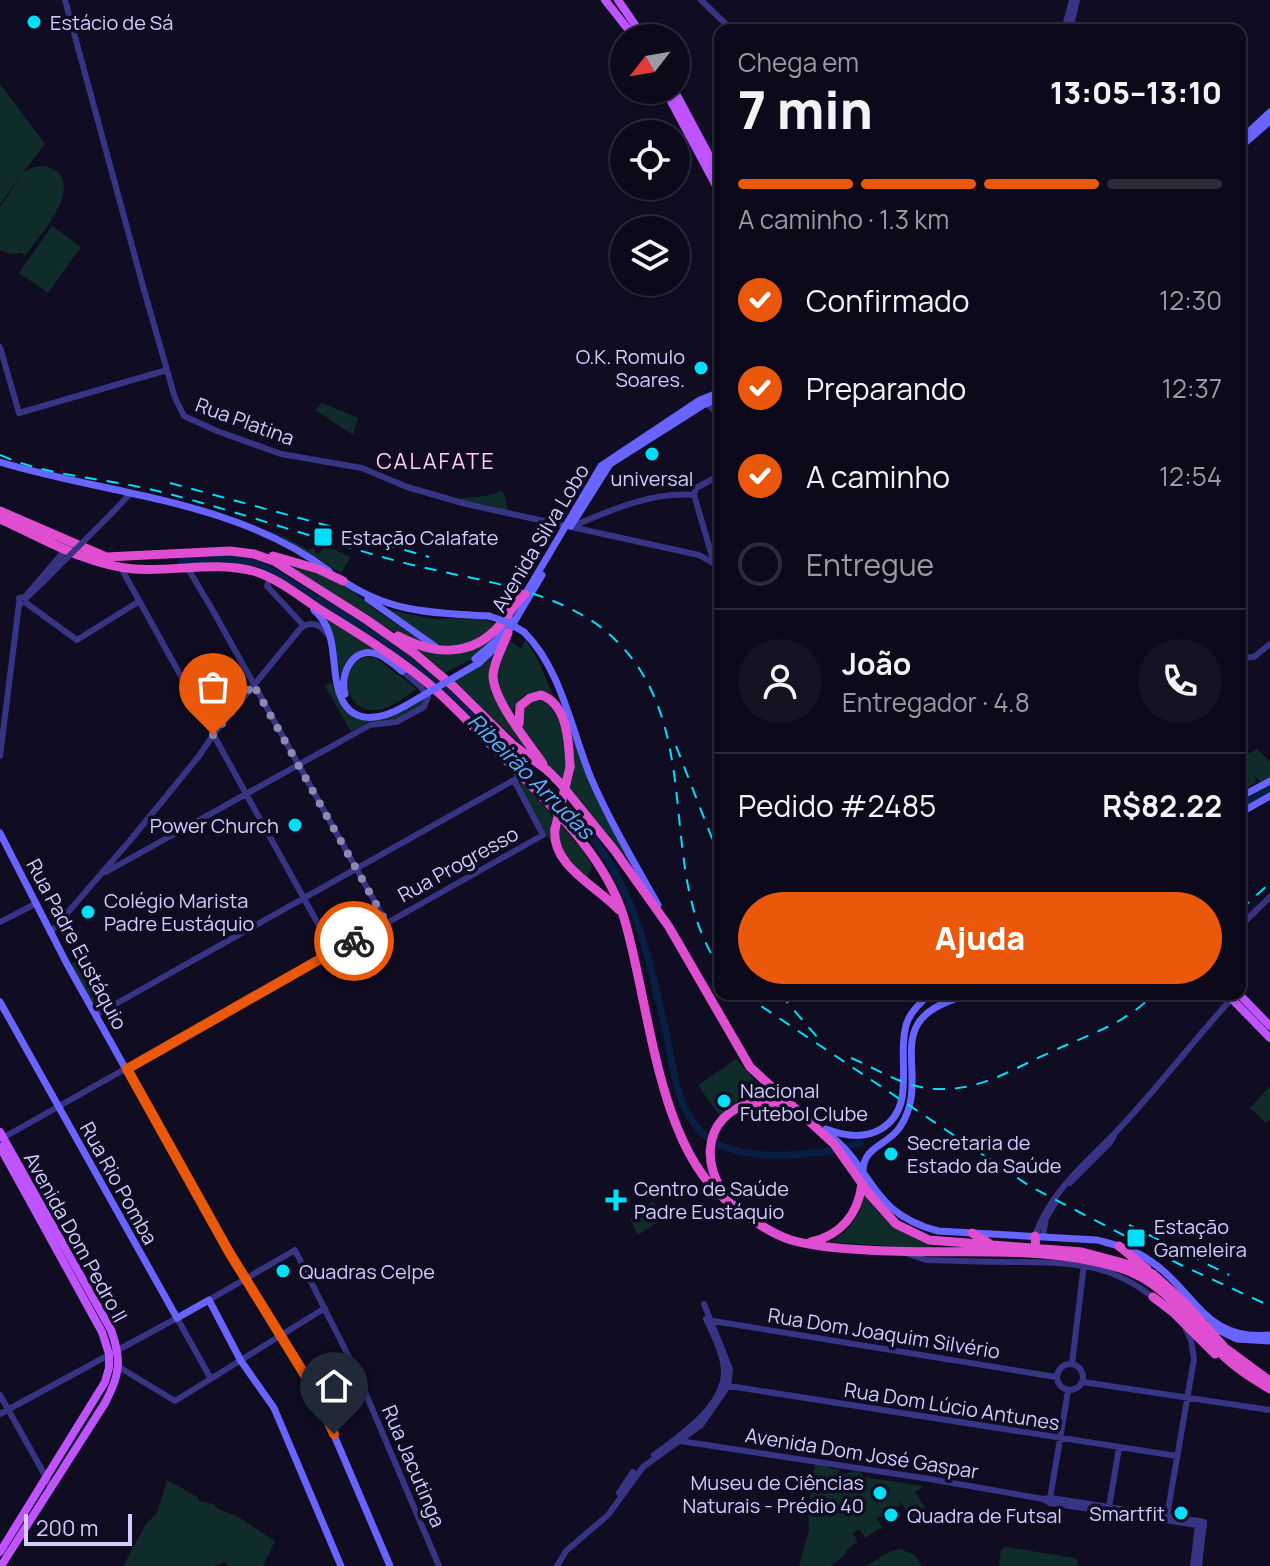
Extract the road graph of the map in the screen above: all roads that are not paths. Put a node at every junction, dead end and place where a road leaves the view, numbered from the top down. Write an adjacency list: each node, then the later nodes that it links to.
1 (65, 0): 20 (street, Rua Platina)
2 (605, 0): 6 (main road)
3 (618, 0): 7 (main road)
4 (701, 0): 8 (street)
5 (1074, 0): 9 (street); 10 (street)
6 (624, 24)
7 (634, 24)
8 (726, 24)
9 (1066, 24)
10 (1071, 24)
11 (672, 104): 18 (main road)
12 (681, 104): 17 (main road)
13 (1270, 112): 15 (main road)
14 (1270, 121): 16 (main road)
15 (1246, 134)
16 (1246, 142)
17 (714, 165)
18 (714, 182)
19 (0, 348): 20 (street)
20 (167, 370): 32 (street, Rua Platina)
21 (714, 396): 23 (main road, Avenida Silva Lobo)
22 (714, 399): 23 (main road, Avenida Silva Lobo)
23 (703, 402): 24 (street); 30 (main road, Avenida Silva Lobo); 32 (main road, Avenida Silva Lobo)
24 (714, 413)
25 (0, 462): 27 (main road)
26 (714, 478): 28 (street)
27 (131, 493): 47 (main road); 51 (street, bridge)
28 (694, 495): 30 (street); 36 (street)
29 (0, 511): 35 (highway)
30 (582, 518): 32 (main road, Avenida Silva Lobo); 33 (street)
31 (0, 519): 34 (highway)
32 (568, 527): 33 (street, Rua Platina); 50 (main road, Avenida Silva Lobo); 55 (main road, Avenida Silva Lobo)
33 (588, 531): 38 (street, Rua Platina)
34 (51, 542): 35 (highway); 41 (street)
35 (69, 546): 37 (highway); 41 (street); 42 (highway)
36 (708, 548): 38 (street); 40 (street)
37 (254, 554): 39 (highway); 45 (highway)
38 (699, 555): 40 (street, Rua Platina)
39 (278, 558): 45 (highway); 47 (highway)
40 (713, 563): 43 (street)
41 (53, 564): 51 (street)
42 (120, 566): 44 (highway); 52 (street)
43 (714, 566)
44 (183, 568): 46 (highway); 63 (street)
45 (297, 575): 53 (highway)
46 (270, 579): 49 (highway); 54 (street)
47 (343, 581): 48 (main road)
48 (357, 590): 58 (main road); 90 (main road, bridge)
49 (295, 594): 56 (main road); 62 (highway)
50 (525, 594): 58 (highway); 60 (main road, Avenida Silva Lobo)
51 (24, 601): 52 (street); 68 (street)
52 (138, 602): 66 (street)
53 (367, 620): 58 (highway); 71 (highway)
54 (304, 626): 56 (street); 63 (street)
55 (508, 633): 60 (main road, Avenida Silva Lobo); 65 (highway)
56 (331, 639): 64 (main road)
57 (1270, 644): 59 (street)
58 (450, 651)
59 (1246, 658)
60 (477, 661): 64 (main road, bridge)
61 (402, 671): 62 (highway); 64 (main road); 70 (street)
62 (424, 680): 72 (highway)
63 (253, 684): 66 (street); 70 (street)
64 (404, 704)
65 (521, 731): 71 (highway); 82 (highway, bridge)
66 (213, 735): 67 (street); 69 (street)
67 (217, 742): 69 (street); 74 (street)
68 (0, 756)
69 (199, 756): 81 (street)
70 (299, 764): 74 (street); 80 (street)
71 (547, 770): 90 (highway)
72 (518, 778): 79 (highway); 80 (street); 89 (street, Rua Progresso)
73 (1270, 781): 75 (main road)
74 (245, 794): 81 (street); 84 (street)
75 (1246, 794)
76 (1270, 796): 77 (main road)
77 (1246, 810)
78 (0, 833): 85 (main road, Rua Padre Eustáquio)
79 (593, 854): 82 (highway); 86 (highway)
80 (357, 870): 84 (street); 89 (street)
81 (102, 874): 91 (street)
82 (589, 882): 86 (highway)
83 (1270, 897): 87 (street)
84 (305, 899): 92 (street); 103 (street)
85 (35, 904): 88 (street); 91 (main road, Rua Padre Eustáquio)
86 (624, 916): 112 (highway)
87 (1246, 920)
88 (0, 922)
89 (386, 922): 93 (street, Rua Progresso)
90 (669, 927): 108 (highway)
91 (50, 933): 103 (main road, Rua Padre Eustáquio)
92 (327, 940): 93 (street); 94 (street)
93 (346, 946): 94 (street)
94 (322, 958): 106 (street)
95 (924, 1000): 108 (main road)
96 (943, 1000): 102 (main road)
97 (954, 1000): 102 (main road)
98 (1229, 1000): 114 (street)
99 (1237, 1000): 105 (main road)
100 (1239, 1000): 104 (main road)
101 (0, 1002): 107 (main road, Rua Rio Pomba)
102 (936, 1007): 111 (main road)
103 (96, 1015): 106 (main road, Rua Padre Eustáquio)
104 (1270, 1026)
105 (1270, 1038)
106 (127, 1069): 107 (street); 122 (main road, Rua Padre Eustáquio)
107 (58, 1107): 109 (street); 128 (main road, Rua Rio Pomba)
108 (818, 1127): 111 (highway); 112 (highway)
109 (1, 1136): 134 (main road, Avenida Dom Pedro II)
110 (0, 1147): 134 (main road, Avenida Dom Pedro II)
111 (862, 1179): 113 (main road); 116 (highway); 117 (highway)
112 (729, 1202): 116 (highway)
113 (972, 1233): 114 (main road); 117 (highway)
114 (1039, 1236): 115 (main road); 119 (highway)
115 (1070, 1238): 118 (main road); 120 (street)
116 (808, 1243): 119 (highway)
117 (995, 1246): 119 (highway)
118 (1119, 1246): 121 (highway); 132 (main road)
119 (1033, 1254): 120 (highway); 120 (street)
120 (1083, 1259): 121 (highway); 123 (street); 126 (highway); 138 (street)
121 (1153, 1274): 130 (highway)
122 (245, 1278): 124 (street); 127 (street, Rua Jacutinga); 131 (main road, Rua Padre Eustáquio)
123 (1150, 1295): 126 (highway); 133 (highway); 136 (street)
124 (209, 1300): 128 (main road); 137 (main road)
125 (702, 1305): 129 (street)
126 (1179, 1306): 130 (highway)
127 (325, 1308): 131 (street); 165 (street, Rua Jacutinga)
128 (177, 1318): 134 (street); 141 (street, Rua Rio Pomba)
129 (709, 1320): 140 (street, Rua Dom Joaquim Silvério); 144 (street)
130 (1197, 1321): 132 (main road); 135 (highway); 142 (highway); 145 (highway)
131 (280, 1336): 137 (street); 164 (main road, Rua Padre Eustáquio)
132 (1270, 1338)
133 (1203, 1342): 135 (highway); 136 (street)
134 (117, 1348): 139 (main road, Avenida Dom Pedro II); 149 (street); 156 (main road, Avenida Dom Pedro II)
135 (1214, 1354): 145 (highway)
136 (1194, 1359): 148 (street)
137 (241, 1361): 141 (street); 163 (main road)
138 (1072, 1364): 140 (street); 143 (street)
139 (119, 1367): 141 (street); 156 (main road, Avenida Dom Pedro II)
140 (1056, 1377): 146 (street)
141 (211, 1379)
142 (1270, 1381)
143 (1083, 1382): 146 (street); 148 (street)
144 (726, 1385): 152 (street, Rua Dom Lúcio Antunes); 153 (street)
145 (1270, 1390)
146 (1068, 1391): 152 (street)
147 (0, 1395): 149 (street)
148 (1186, 1397): 150 (street); 155 (street)
149 (8, 1409): 151 (street); 156 (street)
150 (1270, 1410)
151 (0, 1414)
152 (1060, 1439): 154 (street, Rua Dom Lúcio Antunes); 157 (street)
153 (679, 1440): 157 (street, Avenida Dom José Gaspar); 166 (street)
154 (1119, 1448): 155 (street, Rua Dom Lúcio Antunes); 158 (street)
155 (1177, 1456): 159 (street)
156 (49, 1482): 161 (main road, Avenida Dom Pedro II); 162 (main road, Avenida Dom Pedro II)
157 (1048, 1500): 158 (street, Avenida Dom José Gaspar); 160 (street, Avenida Dom José Gaspar)
158 (1109, 1507): 159 (street, Avenida Dom José Gaspar)
159 (1167, 1516): 160 (street, Avenida Dom José Gaspar)
160 (1201, 1524): 167 (street)
161 (0, 1552)
162 (1, 1566)
163 (341, 1566)
164 (390, 1566)
165 (439, 1566)
166 (555, 1566)
167 (1196, 1566)

